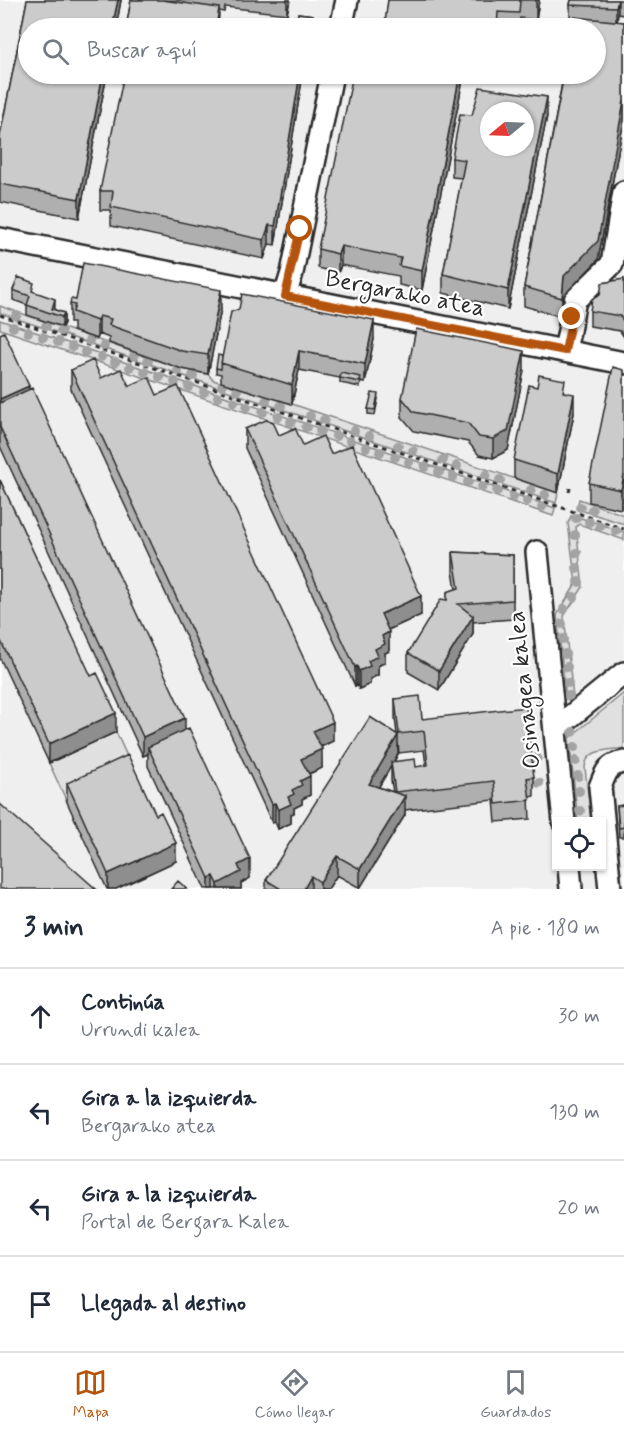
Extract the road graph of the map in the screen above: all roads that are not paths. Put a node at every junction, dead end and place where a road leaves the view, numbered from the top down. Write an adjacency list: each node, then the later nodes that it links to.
1 (347, 0): 2 (street)
2 (343, 18)
3 (330, 84): 6 (street)
4 (624, 192): 7 (street)
5 (0, 239): 6 (street, Bergarako atea)
6 (285, 296): 7 (street, Bergarako atea)
7 (565, 351): 8 (street, Bergarako atea)
8 (624, 363)
9 (537, 552): 11 (street, Osinagea kalea)
10 (624, 673): 11 (street)
11 (555, 729): 13 (street, Osinagea kalea)
12 (624, 762): 16 (street)
13 (564, 817)
14 (569, 871): 15 (street)
15 (571, 889)
16 (610, 889)

